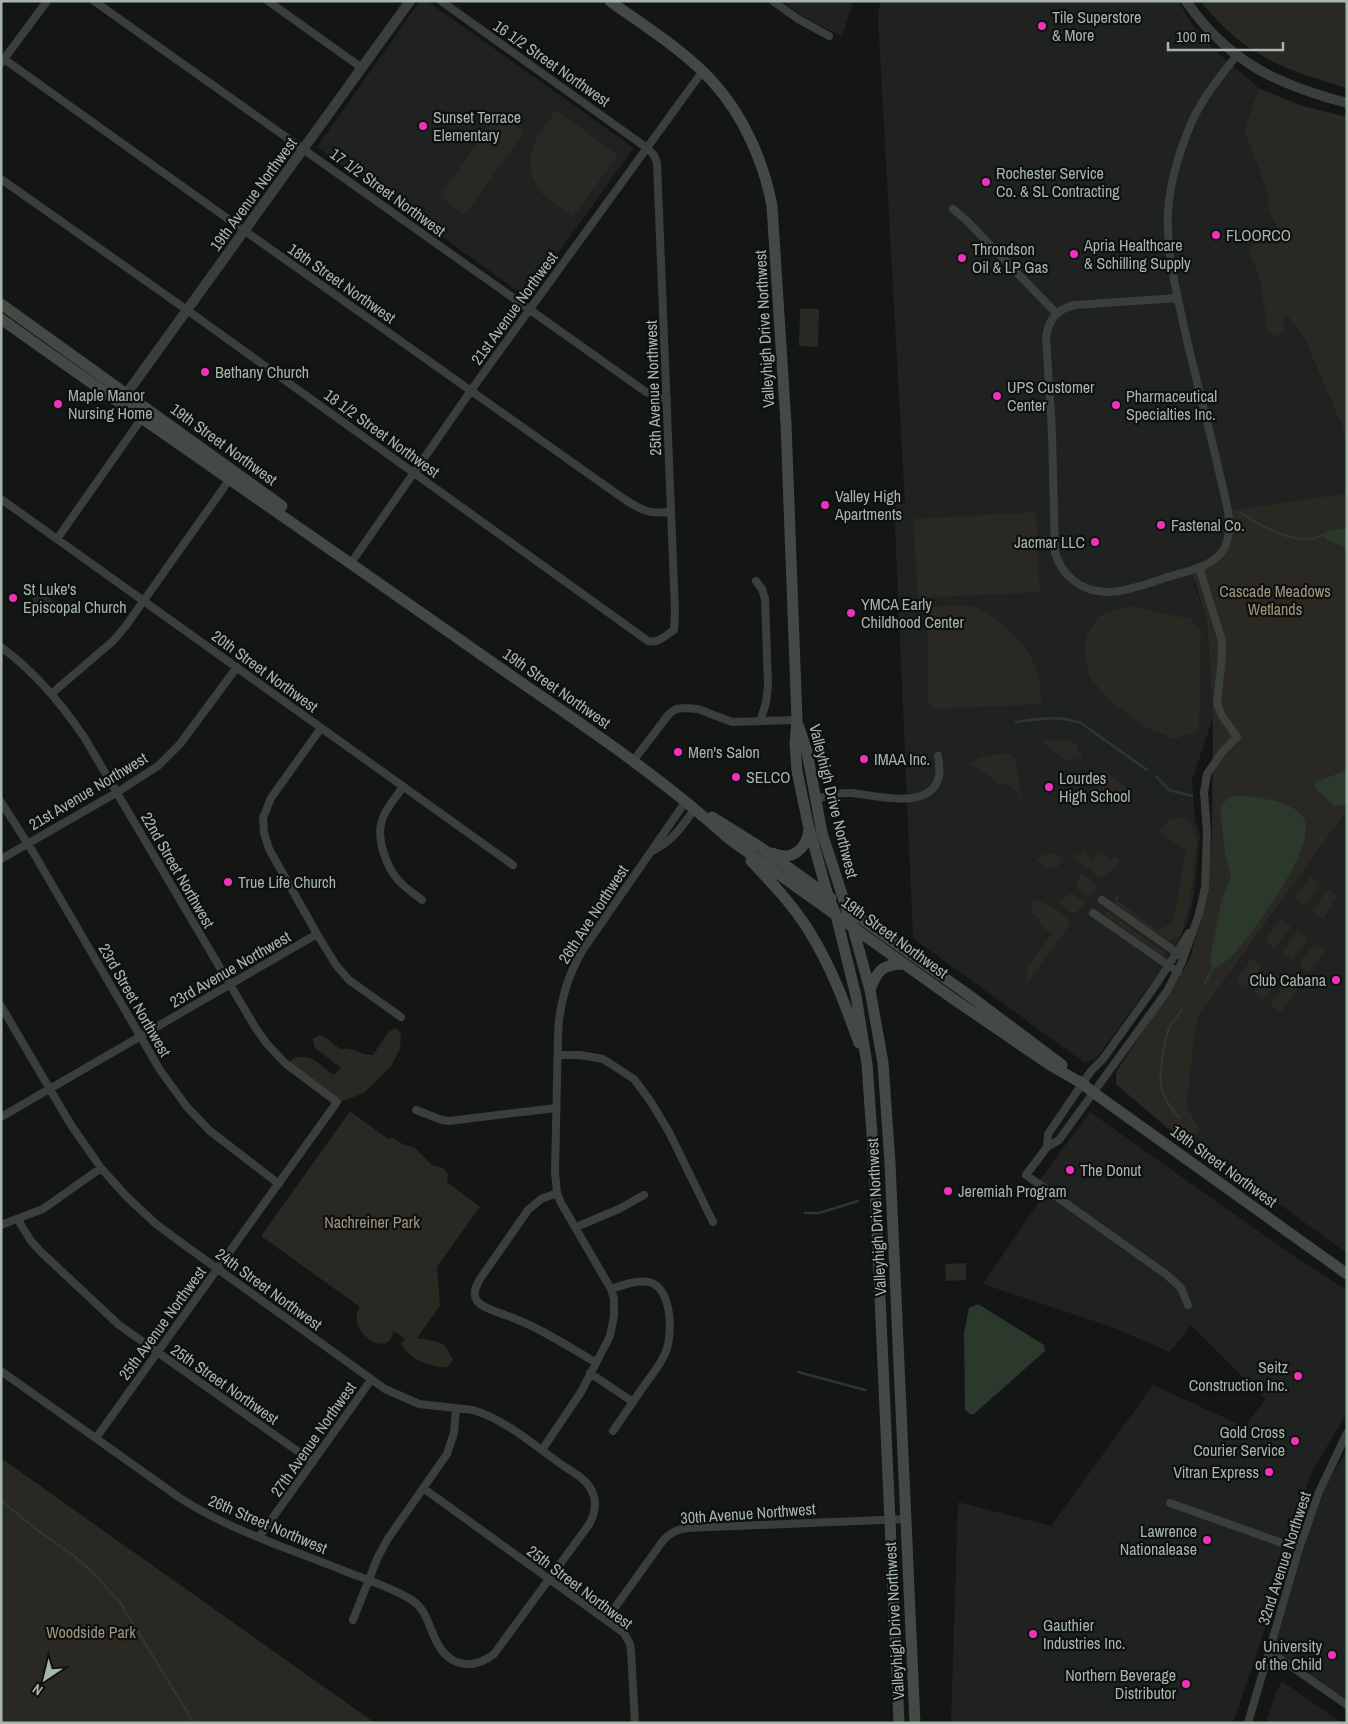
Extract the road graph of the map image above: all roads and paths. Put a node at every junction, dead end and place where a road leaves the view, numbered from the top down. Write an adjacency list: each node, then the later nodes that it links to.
1 (47, 1): 11 (street)
2 (94, 1): 16 (street, 17 1/2 Street Northwest)
3 (268, 1): 12 (street)
4 (410, 1): 12 (street, 19th Avenue Northwest)
5 (441, 1): 15 (street, 16 1/2 Street Northwest)
6 (610, 1): 13 (main road, Valleyhigh Drive Northwest)
7 (773, 1): 9 (street)
8 (1186, 1): 10 (street)
9 (829, 36)
10 (1236, 54): 14 (street); 20 (street)
11 (3, 61): 19 (street, 18th Street Northwest)
12 (362, 68): 16 (street, 19th Avenue Northwest)
13 (702, 72): 15 (street, 21st Avenue Northwest); 43 (main road, Valleyhigh Drive Northwest)
14 (1347, 103)
15 (647, 148): 23 (street, 21st Avenue Northwest); 28 (street, 25th Avenue Northwest)
16 (304, 149): 19 (street, 19th Avenue Northwest); 23 (street, 17 1/2 Street Northwest)
17 (1, 179): 22 (street, 18 1/2 Street Northwest)
18 (953, 209): 24 (street)
19 (244, 231): 22 (street, 19th Avenue Northwest); 26 (street, 18th Street Northwest)
20 (1178, 298): 24 (street); 36 (street)
21 (1, 304): 27 (main road, 19th Street Northwest)
22 (187, 310): 27 (street, 19th Avenue Northwest); 30 (street, 18 1/2 Street Northwest)
23 (529, 310): 26 (street, 21st Avenue Northwest); 28 (street, 17 1/2 Street Northwest)
24 (1056, 313): 36 (street)
25 (1, 319): 27 (main road, 19th Street Northwest)
26 (471, 390): 30 (street, 21st Avenue Northwest); 33 (street, 18th Street Northwest)
27 (123, 399): 29 (main road, 19th Street Northwest)
28 (667, 400): 33 (street, 25th Avenue Northwest)
29 (144, 414): 31 (main road, 19th Street Northwest); 34 (street)
30 (414, 473): 35 (street, 21st Avenue Northwest); 39 (street, 18 1/2 Street Northwest)
31 (232, 475): 35 (main road, 19th Street Northwest); 38 (street)
32 (1, 499): 34 (street, 20th Street Northwest)
33 (671, 512): 39 (street, 25th Avenue Northwest)
34 (57, 539): 38 (street, 20th Street Northwest)
35 (351, 562): 47 (main road, 19th Street Northwest)
36 (1199, 567): 64 (street)
37 (756, 581): 44 (street)
38 (144, 600): 41 (street, 20th Street Northwest); 42 (street)
39 (674, 630)
40 (1, 647): 42 (street, 22nd Street Northwest)
41 (237, 667): 45 (street, 20th Street Northwest); 49 (street, 21st Avenue Northwest)
42 (51, 694): 49 (street, 22nd Street Northwest)
43 (796, 720): 44 (street); 50 (main road, Valleyhigh Drive Northwest); 53 (main road, Valleyhigh Drive Northwest)
44 (760, 721): 47 (street)
45 (321, 728): 48 (street, 20th Street Northwest); 66 (street)
46 (938, 756): 50 (street)
47 (633, 761): 52 (main road, 19th Street Northwest)
48 (403, 787): 58 (street, 20th Street Northwest); 60 (street)
49 (116, 793): 55 (street, 21st Avenue Northwest); 72 (street, 22nd Street Northwest)
50 (816, 799): 62 (main road, Valleyhigh Drive Northwest)
51 (1, 802): 55 (street, 23rd Street Northwest)
52 (691, 804): 54 (main road, 19th Street Northwest); 56 (main road, 19th Street Northwest); 77 (street, 26th Ave Northwest)
53 (808, 824): 56 (main road); 59 (main road, Valleyhigh Drive Northwest)
54 (728, 838): 62 (main road, 19th Street Northwest); 78 (main road)
55 (27, 844): 57 (street, 21st Avenue Northwest); 76 (street, 23rd Street Northwest)
56 (760, 847): 59 (main road, 19th Street Northwest)
57 (1, 859)
58 (512, 865)
59 (828, 896): 62 (main road, Valleyhigh Drive Northwest)
60 (422, 900)
61 (1102, 900): 67 (street)
62 (841, 912): 65 (main road, 19th Street Northwest); 78 (main road, Valleyhigh Drive Northwest); 79 (main road, 19th Street Northwest)
63 (1093, 913): 70 (street)
64 (1199, 914): 67 (street); 68 (street)
65 (853, 928): 69 (main road, 19th Street Northwest); 73 (main road, Valleyhigh Drive Northwest)
66 (318, 934): 72 (street, 23rd Avenue Northwest); 75 (street)
67 (1177, 953): 68 (street); 70 (street)
68 (1184, 958): 71 (street)
69 (904, 964): 73 (main road); 79 (main road, 19th Street Northwest)
70 (1167, 966): 71 (street); 79 (street)
71 (1178, 972): 81 (street)
72 (230, 986): 76 (street, 23rd Avenue Northwest); 82 (street, 22nd Street Northwest)
73 (870, 990): 113 (main road, Valleyhigh Drive Northwest)
74 (1, 1006): 80 (street, 24th Street Northwest)
75 (401, 1017)
76 (141, 1037): 80 (street, 23rd Avenue Northwest); 88 (street, 23rd Street Northwest)
77 (558, 1055): 83 (street, 26th Ave Northwest); 92 (street)
78 (867, 1064): 114 (main road, Valleyhigh Drive Northwest)
79 (1083, 1084): 81 (main road, 19th Street Northwest); 86 (street)
80 (50, 1090): 85 (street, 23rd Avenue Northwest); 87 (street, 24th Street Northwest)
81 (1094, 1093): 86 (street); 96 (main road, 19th Street Northwest)
82 (337, 1102): 88 (street, 25th Avenue Northwest)
83 (556, 1108): 84 (street); 89 (street, 26th Ave Northwest)
84 (416, 1110)
85 (1, 1118)
86 (1047, 1147): 98 (street)
87 (101, 1168): 91 (street); 95 (street, 24th Street Northwest)
88 (279, 1184): 95 (street, 25th Avenue Northwest)
89 (557, 1193): 94 (street); 100 (street)
90 (644, 1195): 94 (street)
91 (18, 1220): 93 (street); 99 (street, 25th Street Northwest)
92 (713, 1222)
93 (1, 1225)
94 (576, 1227): 97 (street)
95 (218, 1269): 99 (street, 25th Avenue Northwest); 103 (street, 24th Street Northwest)
96 (1347, 1274)
97 (612, 1289): 100 (street); 104 (street)
98 (1188, 1304)
99 (157, 1352): 108 (street, 25th Avenue Northwest); 110 (street, 25th Street Northwest)
100 (596, 1362): 102 (street)
101 (1, 1371): 108 (street, 26th Street Northwest)
102 (590, 1373): 104 (street); 109 (street)
103 (371, 1380): 105 (street, 24th Street Northwest); 110 (street, 27th Avenue Northwest)
104 (633, 1402): 106 (street)
105 (456, 1408): 109 (street, 24th Street Northwest); 111 (street)
106 (613, 1431)
107 (1347, 1433): 116 (street, 32nd Avenue Northwest)
108 (96, 1438): 115 (street, 26th Street Northwest)
109 (542, 1450): 117 (street, 24th Street Northwest)
110 (313, 1462): 115 (street, 27th Avenue Northwest)
111 (423, 1488): 117 (street, 25th Street Northwest); 118 (street)
112 (1170, 1502): 116 (street)
113 (905, 1519): 114 (street, 30th Avenue Northwest); 125 (main road, Valleyhigh Drive Northwest)
114 (890, 1520): 120 (street, 30th Avenue Northwest); 124 (main road, Valleyhigh Drive Northwest)
115 (259, 1537): 118 (street, 26th Street Northwest)
116 (1299, 1549): 121 (street, 32nd Avenue Northwest)
117 (548, 1579): 118 (street, 26th Street Northwest); 120 (street, 25th Street Northwest)
118 (369, 1580): 119 (street)
119 (353, 1620)
120 (606, 1620): 123 (street, 25th Street Northwest)
121 (1269, 1651): 122 (street); 126 (street, 32nd Avenue Northwest)
122 (1347, 1705)
123 (635, 1723)
124 (899, 1723)
125 (915, 1723)
126 (1248, 1723)

